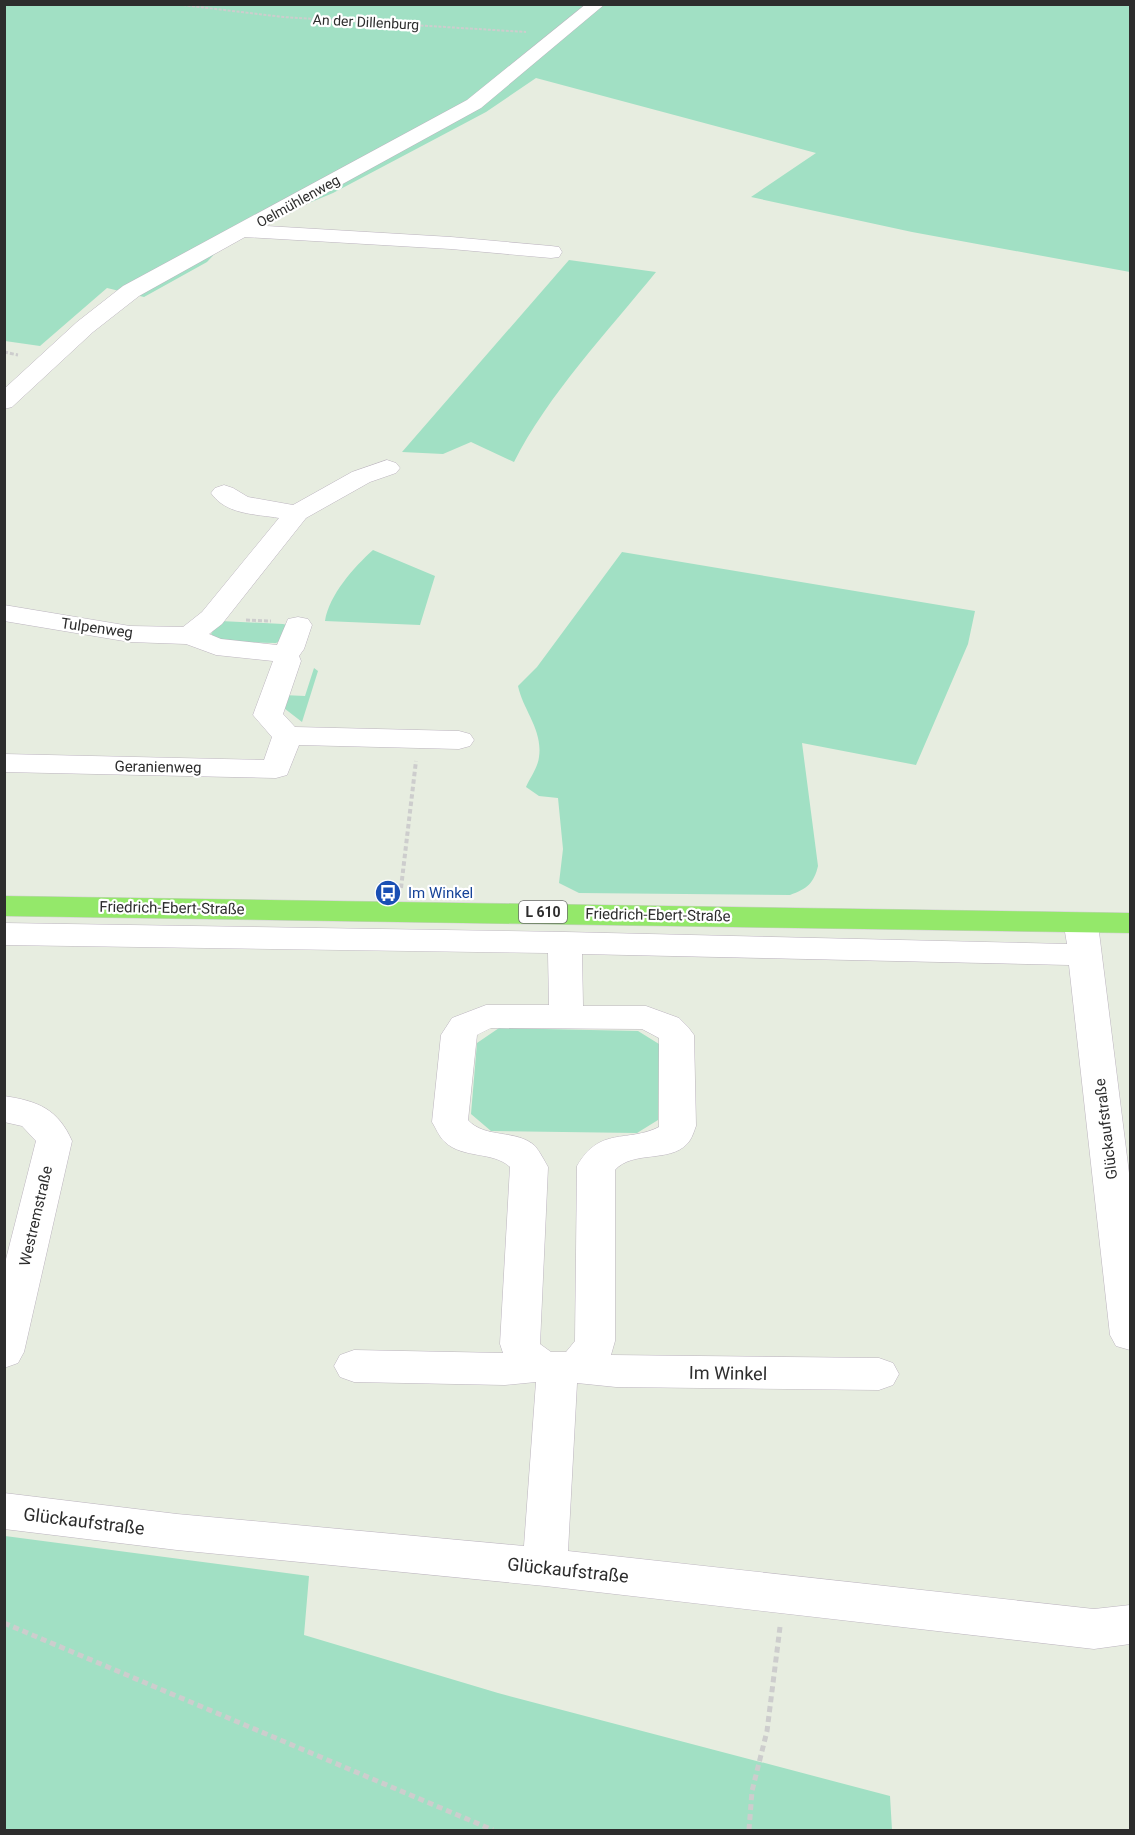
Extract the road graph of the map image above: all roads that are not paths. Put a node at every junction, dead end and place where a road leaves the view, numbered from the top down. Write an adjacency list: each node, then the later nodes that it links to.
1 (597, 4): 2 (street, Oelmühlenweg)
2 (243, 231): 3 (street); 4 (street, Oelmühlenweg)
3 (551, 252)
4 (4, 402)
5 (387, 468): 7 (street)
6 (224, 493): 7 (street)
7 (297, 513): 10 (street)
8 (4, 614): 10 (street, Tulpenweg)
9 (298, 625): 11 (street)
10 (190, 636): 11 (street, Tulpenweg)
11 (286, 658): 12 (street)
12 (287, 736): 13 (street); 14 (street, Geranienweg)
13 (459, 740)
14 (4, 763)
15 (4, 906): 18 (main road, Friedrich-Ebert-Straße / L 610)
16 (1131, 923): 18 (main road, Friedrich-Ebert-Straße / L 610)
17 (4, 934): 19 (street, Friedrich-Ebert-Straße)
18 (1083, 939): 19 (street, Friedrich-Ebert-Straße); 22 (street, Glückaufstraße)
19 (565, 943): 20 (street)
20 (566, 1016): 25 (street); 25 (street)
21 (4, 1109): 23 (street, Westremstraße)
22 (1131, 1335)
23 (4, 1352)
24 (354, 1366): 25 (street, Im Winkel)
25 (558, 1367): 26 (street, Im Winkel); 28 (street)
26 (879, 1374)
27 (4, 1511): 28 (street, Glückaufstraße)
28 (545, 1567): 29 (street, Glückaufstraße)
29 (1131, 1625)

